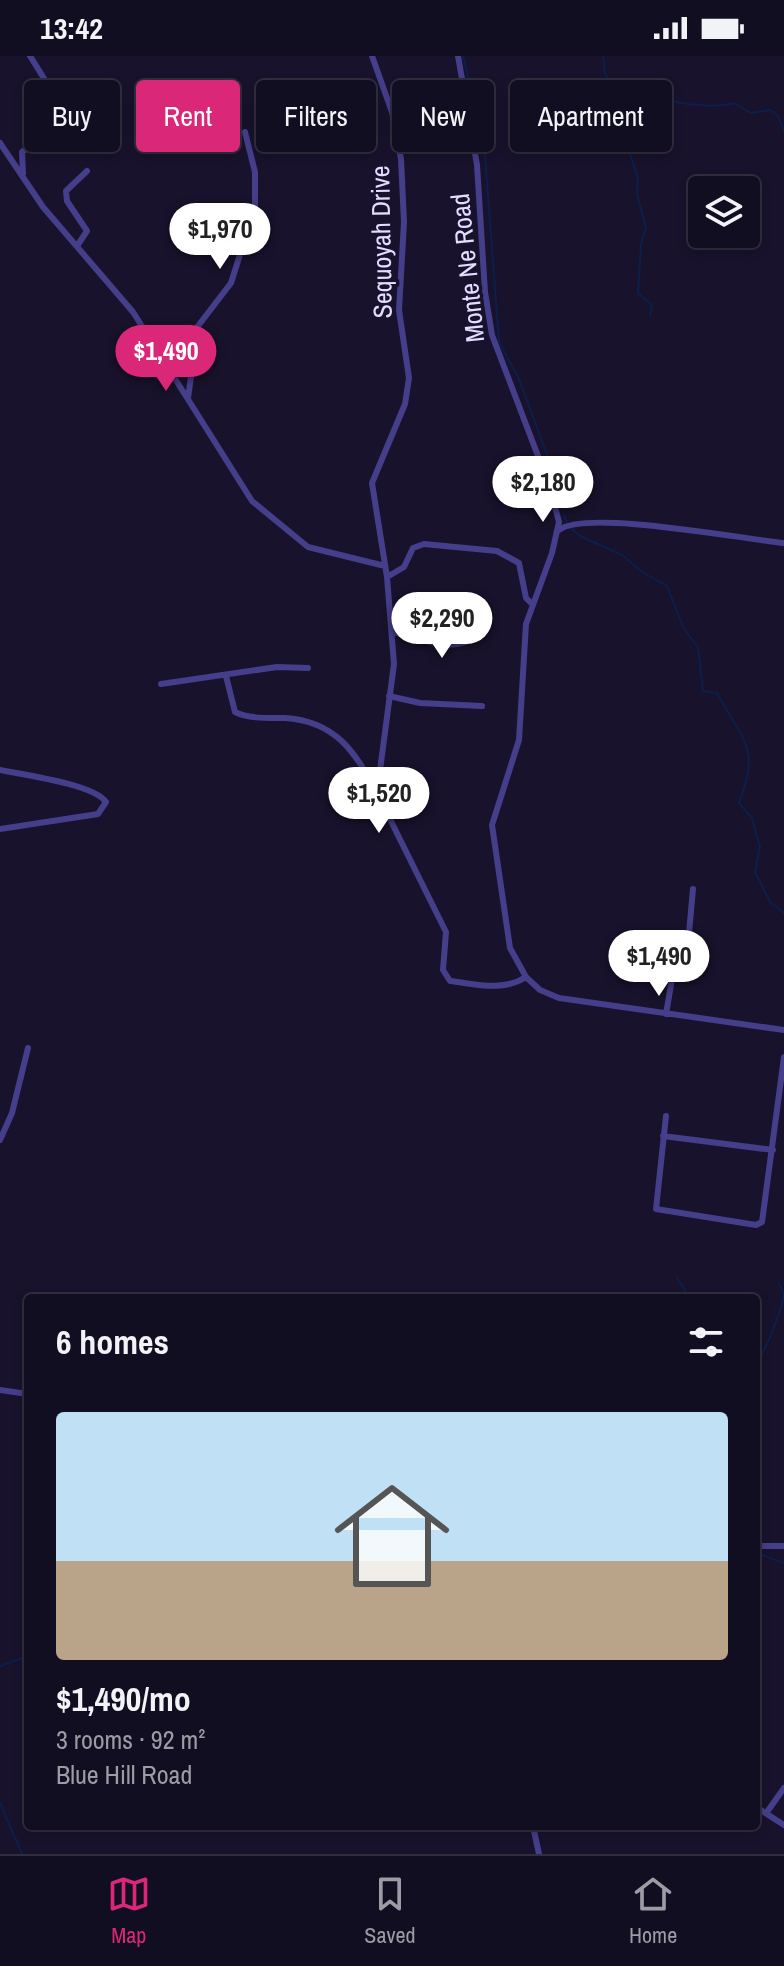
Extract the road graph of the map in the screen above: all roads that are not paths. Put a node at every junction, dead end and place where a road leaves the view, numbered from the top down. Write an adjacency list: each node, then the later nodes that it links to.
1 (30, 56): 6 (street)
2 (372, 56): 13 (street, Sequoyah Drive)
3 (458, 56): 11 (street, Monte Ne Road)
4 (245, 132): 10 (street)
5 (2, 146): 6 (street); 8 (street)
6 (22, 152): 8 (street)
7 (87, 171): 9 (street)
8 (23, 176): 9 (street)
9 (77, 246): 10 (street)
10 (188, 399): 13 (street)
11 (558, 531): 12 (street); 15 (street)
12 (784, 543)
13 (385, 566): 14 (street, Sequoyah Drive)
14 (387, 577): 15 (street); 16 (street, Sequoyah Drive)
15 (531, 603): 27 (street)
16 (393, 632): 17 (street); 21 (street, Sequoyah Drive)
17 (481, 633)
18 (308, 668): 19 (street)
19 (226, 676): 20 (street); 24 (street)
20 (161, 684)
21 (389, 696): 22 (street); 24 (street, Sequoyah Drive)
22 (482, 706)
23 (0, 770): 25 (street)
24 (377, 793): 27 (street)
25 (0, 829)
26 (693, 889): 28 (street)
27 (526, 977): 28 (street)
28 (666, 1014): 29 (street)
29 (784, 1030)
30 (28, 1048): 34 (street)
31 (784, 1057): 35 (street)
32 (666, 1116): 33 (street)
33 (663, 1136): 35 (street); 35 (street)
34 (0, 1140)
35 (773, 1150)
36 (0, 1390): 37 (street)
37 (24, 1393)
38 (760, 1546): 39 (street)
39 (784, 1546)
40 (784, 1788): 42 (street)
41 (760, 1809): 42 (street)
42 (767, 1812): 43 (street)
43 (784, 1825)
44 (534, 1830): 45 (street)
45 (539, 1854)

